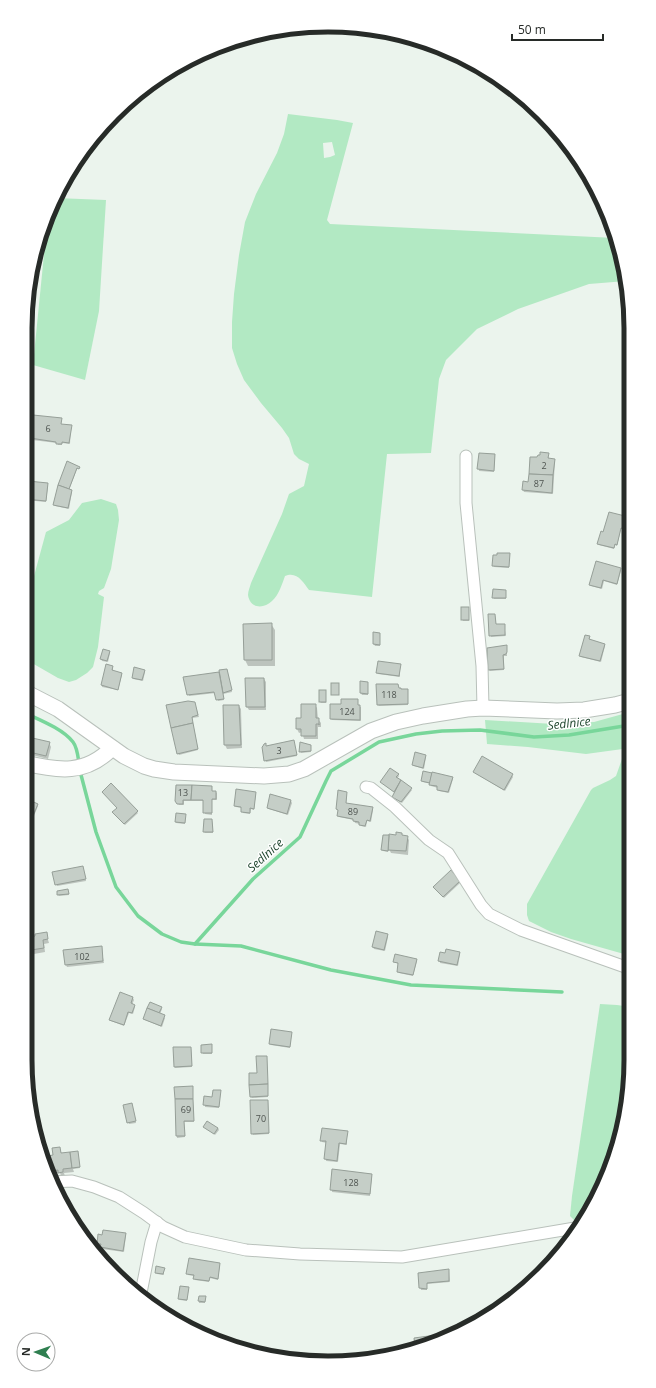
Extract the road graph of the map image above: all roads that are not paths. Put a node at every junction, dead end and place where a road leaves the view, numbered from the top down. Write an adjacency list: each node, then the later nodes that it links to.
1 (466, 456): 4 (street)
2 (32, 696): 5 (main road)
3 (624, 702): 4 (main road)
4 (483, 708): 5 (main road)
5 (112, 748): 6 (main road)
6 (32, 764)
7 (366, 787): 8 (street)
8 (624, 967)
9 (59, 1182): 10 (street)
10 (156, 1222): 11 (street); 12 (street)
11 (571, 1229)
12 (142, 1290)

